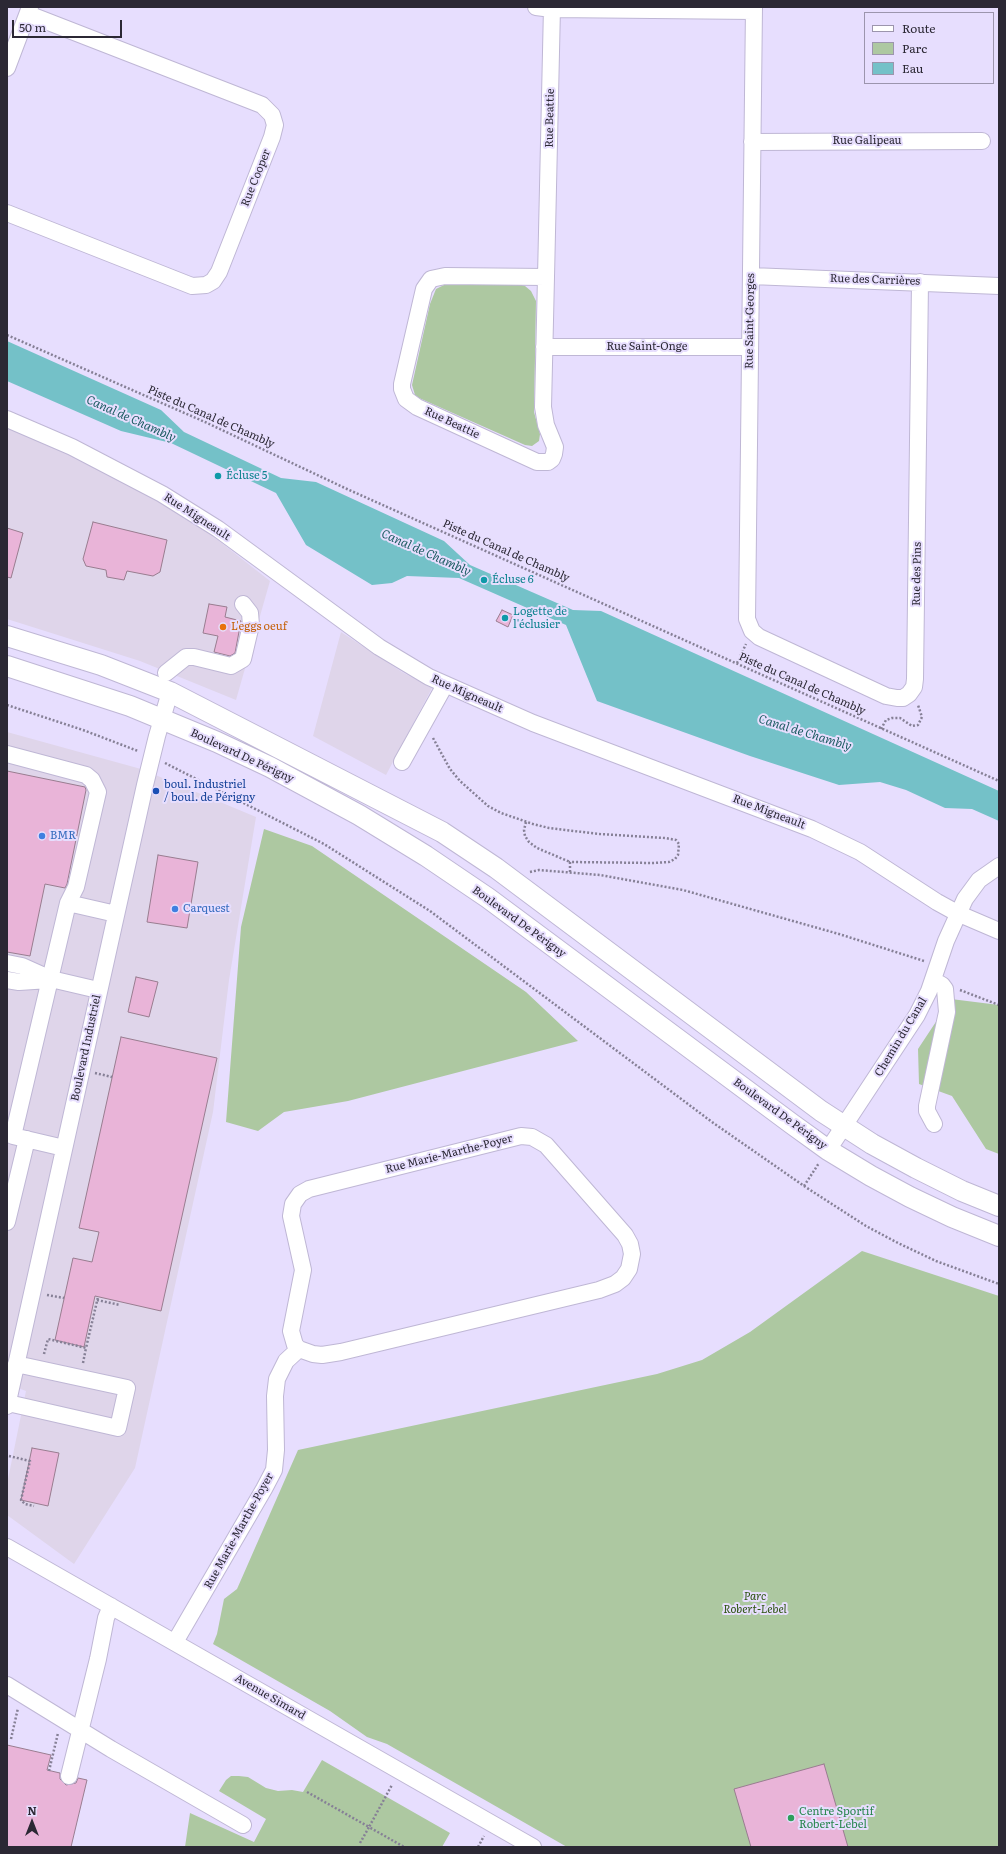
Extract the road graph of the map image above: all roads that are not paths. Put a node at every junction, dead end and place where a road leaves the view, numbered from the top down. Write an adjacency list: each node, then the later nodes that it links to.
1 (547, 8): 2 (street); 9 (street, Rue Beattie)
2 (754, 9): 6 (street, Rue Saint-Georges)
3 (29, 11): 4 (street); 7 (street, Rue Cooper)
4 (7, 68)
5 (982, 141): 6 (street, Rue Galipeau)
6 (752, 142): 8 (street, Rue Saint-Georges)
7 (7, 214)
8 (751, 276): 10 (street, Rue des Carrières); 13 (street, Rue Saint-Georges)
9 (546, 277): 12 (street, Rue Beattie); 12 (street, Rue Beattie)
10 (920, 282): 11 (street, Rue des Carrières); 17 (street, Rue des Pins)
11 (999, 286)
12 (544, 347): 13 (street, Rue Saint-Onge)
13 (749, 347): 17 (street, Rue Saint-Georges)
14 (7, 419): 20 (street, Rue Migneault)
15 (244, 604): 19 (street)
16 (7, 636): 19 (main road, Boulevard De Périgny)
17 (750, 640)
18 (7, 666): 21 (main road, Boulevard De Périgny)
19 (168, 683): 21 (street, Boulevard Industriel); 35 (main road, Boulevard De Périgny)
20 (445, 685): 23 (street); 26 (street, Rue Migneault)
21 (161, 719): 27 (street, Boulevard Industriel); 38 (main road, Boulevard De Périgny)
22 (7, 754): 25 (street)
23 (402, 762)
24 (999, 866): 26 (street, Chemin du Canal)
25 (68, 903): 27 (street); 31 (street)
26 (957, 913): 28 (street, Rue Migneault); 30 (street, Chemin du Canal)
27 (116, 914): 33 (street, Boulevard Industriel)
28 (999, 931)
29 (7, 963): 31 (street)
30 (938, 977): 34 (street); 35 (street, Chemin du Canal)
31 (51, 979): 32 (street); 33 (street); 36 (street)
32 (7, 980)
33 (98, 990): 37 (street, Boulevard Industriel)
34 (934, 1124)
35 (844, 1127): 38 (street, Chemin du Canal); 39 (main road, Boulevard De Périgny)
36 (27, 1139): 37 (street); 40 (street)
37 (64, 1148): 42 (street, Boulevard Industriel)
38 (828, 1150): 41 (main road, Boulevard De Périgny)
39 (999, 1206)
40 (7, 1222)
41 (999, 1236)
42 (14, 1339): 44 (street, Boulevard Industriel)
43 (299, 1348): 43 (street, Rue Marie-Marthe-Poyer); 48 (street, Rue Marie-Marthe-Poyer)
44 (16, 1364): 45 (street, Boulevard Industriel); 45 (street)
45 (7, 1405)
46 (7, 1547): 47 (street, Avenue Simard)
47 (112, 1606): 48 (street, Avenue Simard); 50 (street)
48 (175, 1642): 53 (street, Avenue Simard)
49 (7, 1685): 50 (street)
50 (81, 1730): 51 (street); 52 (street)
51 (68, 1776)
52 (243, 1825)
53 (533, 1847)

